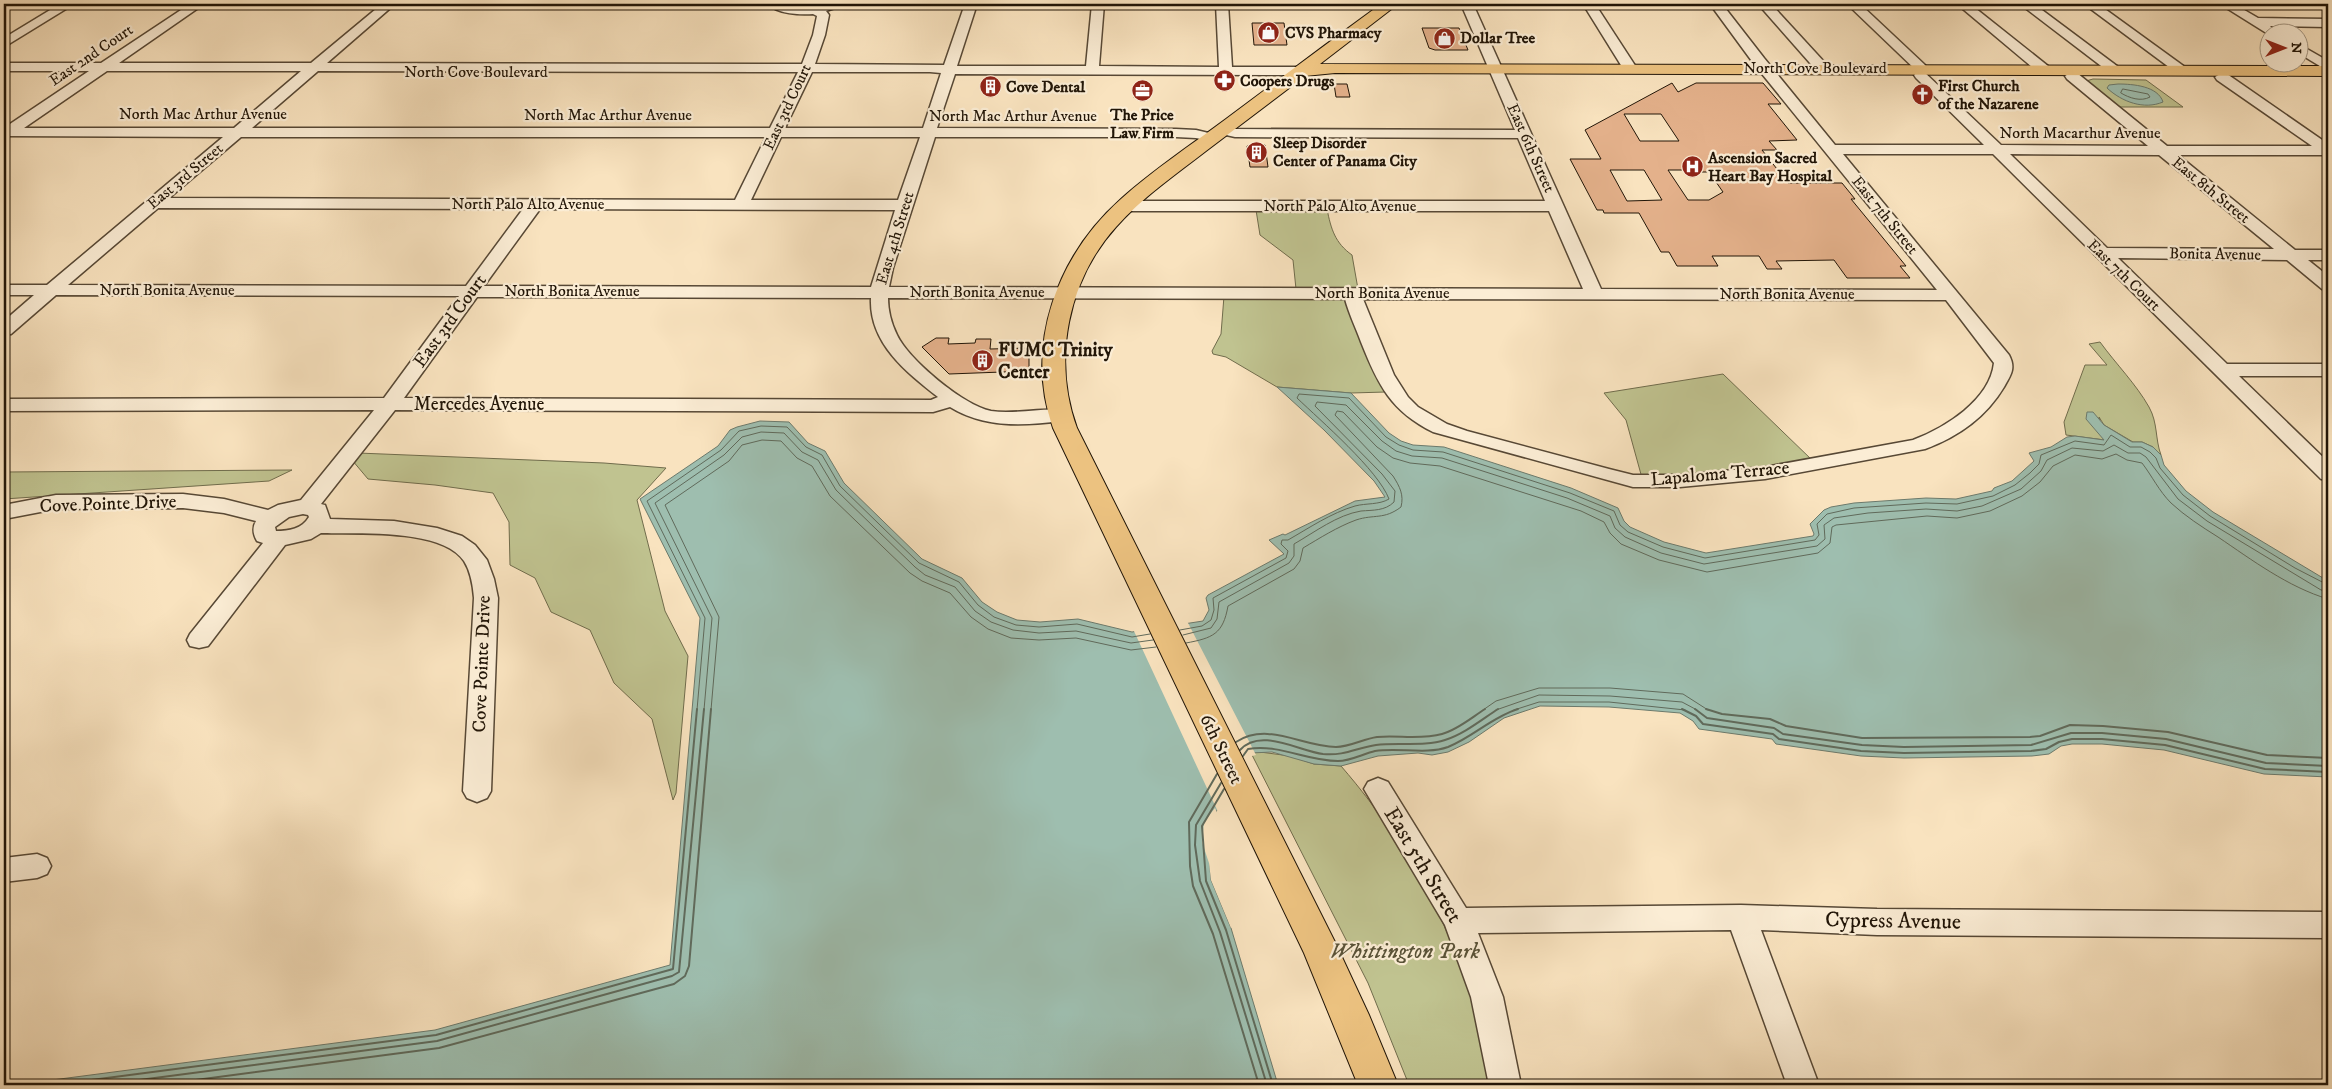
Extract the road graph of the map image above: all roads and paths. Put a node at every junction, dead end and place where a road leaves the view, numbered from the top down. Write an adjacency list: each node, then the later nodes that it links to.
1 (68, 4): 23 (street)
2 (198, 4): 28 (street, East 2nd Court)
3 (390, 4): 31 (street, East 3rd Street)
4 (774, 4): 19 (street)
5 (832, 4): 19 (street)
6 (971, 4): 33 (street, East 4th Street)
7 (1098, 4): 34 (street)
8 (1222, 4): 39 (street)
9 (1390, 4): 40 (main road, 6th Street)
10 (1467, 4): 41 (street, East 6th Street)
11 (1590, 4): 26 (street)
12 (1716, 4): 42 (street, East 7th Street)
13 (1764, 4): 27 (street)
14 (1853, 4): 43 (street, East 7th Court)
15 (1963, 4): 29 (street)
16 (2026, 4): 30 (street)
17 (2090, 4): 36 (street)
18 (2226, 4): 20 (street)
19 (816, 10): 32 (street, East 3rd Court)
20 (2257, 22): 21 (street); 22 (street)
21 (2328, 23)
22 (2260, 24)
23 (4, 43)
24 (2310, 56): 37 (street)
25 (4, 67): 28 (street, North Cove Boulevard)
26 (1629, 68): 41 (main road, North Cove Boulevard); 42 (main road, North Cove Boulevard)
27 (1822, 68): 42 (main road, North Cove Boulevard); 43 (main road, North Cove Boulevard)
28 (101, 69): 31 (street, North Cove Boulevard); 38 (street, North Cove Boulevard); 51 (street, East 2nd Court)
29 (2043, 69): 30 (main road, North Cove Boulevard); 43 (main road, North Cove Boulevard); 44 (main road)
30 (2114, 69): 35 (main road, North Cove Boulevard)
31 (312, 70): 32 (street, North Cove Boulevard); 49 (street, East 3rd Street)
32 (806, 70): 33 (street, North Cove Boulevard); 50 (street, East 3rd Court)
33 (949, 70): 34 (street, North Cove Boulevard); 52 (street, East 4th Street)
34 (1092, 70): 39 (street, North Cove Boulevard)
35 (2151, 70): 36 (main road, North Cove Boulevard); 45 (main road)
36 (2182, 70): 37 (main road, North Cove Boulevard)
37 (2328, 70): 47 (main road)
38 (4, 71)
39 (1226, 71): 40 (street, North Cove Boulevard)
40 (1301, 71): 41 (main road, North Cove Boulevard); 53 (main road, 6th Street)
41 (1497, 71): 42 (main road, North Cove Boulevard); 54 (street, East 6th Street)
42 (1768, 71): 43 (main road, North Cove Boulevard); 55 (street, East 7th Street)
43 (1921, 72): 44 (main road, North Cove Boulevard); 56 (street, East 7th Court)
44 (1966, 76): 45 (main road, North Cove Boulevard)
45 (2072, 76): 46 (main road, North Cove Boulevard); 57 (street, East 8th Street)
46 (2222, 77): 47 (main road, North Cove Boulevard); 58 (street)
47 (2254, 77): 48 (main road, North Cove Boulevard)
48 (2328, 78)
49 (238, 132): 50 (street, North Mac Arthur Avenue); 51 (street, North Mac Arthur Avenue); 59 (street, East 3rd Street)
50 (775, 132): 52 (street, North Mac Arthur Avenue); 61 (street, East 3rd Court)
51 (6, 133)
52 (928, 133): 53 (street, North Mac Arthur Avenue); 62 (street, East 4th Street)
53 (1217, 134): 54 (street, North Mac Arthur Avenue); 63 (main road, 6th Street)
54 (1525, 134): 64 (street, East 6th Street)
55 (1831, 149): 56 (street, North Macarthur Avenue); 76 (street, East 7th Street)
56 (1996, 150): 57 (street, North Macarthur Avenue); 65 (street, East 7th Court)
57 (2162, 150): 58 (street, North Macarthur Avenue); 66 (street, East 8th Street)
58 (2328, 151)
59 (152, 203): 60 (street, North Palo Alto Avenue); 70 (street, East 3rd Street)
60 (535, 204): 61 (street, North Palo Alto Avenue); 71 (street, East 3rd Court)
61 (741, 204): 62 (street, North Palo Alto Avenue)
62 (904, 205): 72 (street, East 4th Street)
63 (1124, 206): 64 (street, North Palo Alto Avenue); 73 (main road, 6th Street)
64 (1557, 206): 75 (street, East 6th Street)
65 (2101, 253): 66 (street, Bonita Avenue); 79 (street, East 7th Court)
66 (2291, 255): 67 (street, Bonita Avenue); 68 (street, East 8th Street)
67 (2328, 256)
68 (2328, 285)
69 (4, 290): 70 (street, North Bonita Avenue)
70 (51, 290): 71 (street, North Bonita Avenue); 77 (street, East 3rd Street)
71 (472, 291): 72 (street, North Bonita Avenue); 82 (street, East 3rd Court)
72 (878, 292): 73 (street, North Bonita Avenue); 81 (street, East 4th Street)
73 (1065, 292): 74 (street, North Bonita Avenue); 84 (main road, 6th Street)
74 (1353, 293): 75 (street, North Bonita Avenue); 78 (street, Lapaloma Terrace)
75 (1594, 294): 76 (street, North Bonita Avenue)
76 (1951, 294): 78 (street, East 7th Street)
77 (4, 330)
78 (2000, 355)
79 (2224, 370): 80 (street); 85 (street, East 7th Court)
80 (2328, 370)
81 (953, 399): 82 (street, Mercedes Avenue); 84 (street, East 4th Street)
82 (390, 404): 83 (street, Mercedes Avenue); 87 (street, East 3rd Court)
83 (4, 405)
84 (1061, 416): 97 (main road, 6th Street)
85 (2328, 474)
86 (4, 512): 88 (street, Cove Pointe Drive)
87 (310, 517): 88 (street, Cove Pointe Drive); 91 (street, Cove Pointe Drive)
88 (275, 529): 89 (street)
89 (199, 640)
90 (1378, 790): 95 (street, East 5th Street)
91 (477, 791)
92 (37, 866): 93 (street)
93 (4, 870)
94 (1741, 917): 95 (street, Cypress Avenue); 96 (street, Cypress Avenue); 99 (street)
95 (1458, 921): 98 (street, East 5th Street)
96 (2328, 925)
97 (1378, 1085)
98 (1505, 1085)
99 (1803, 1085)

